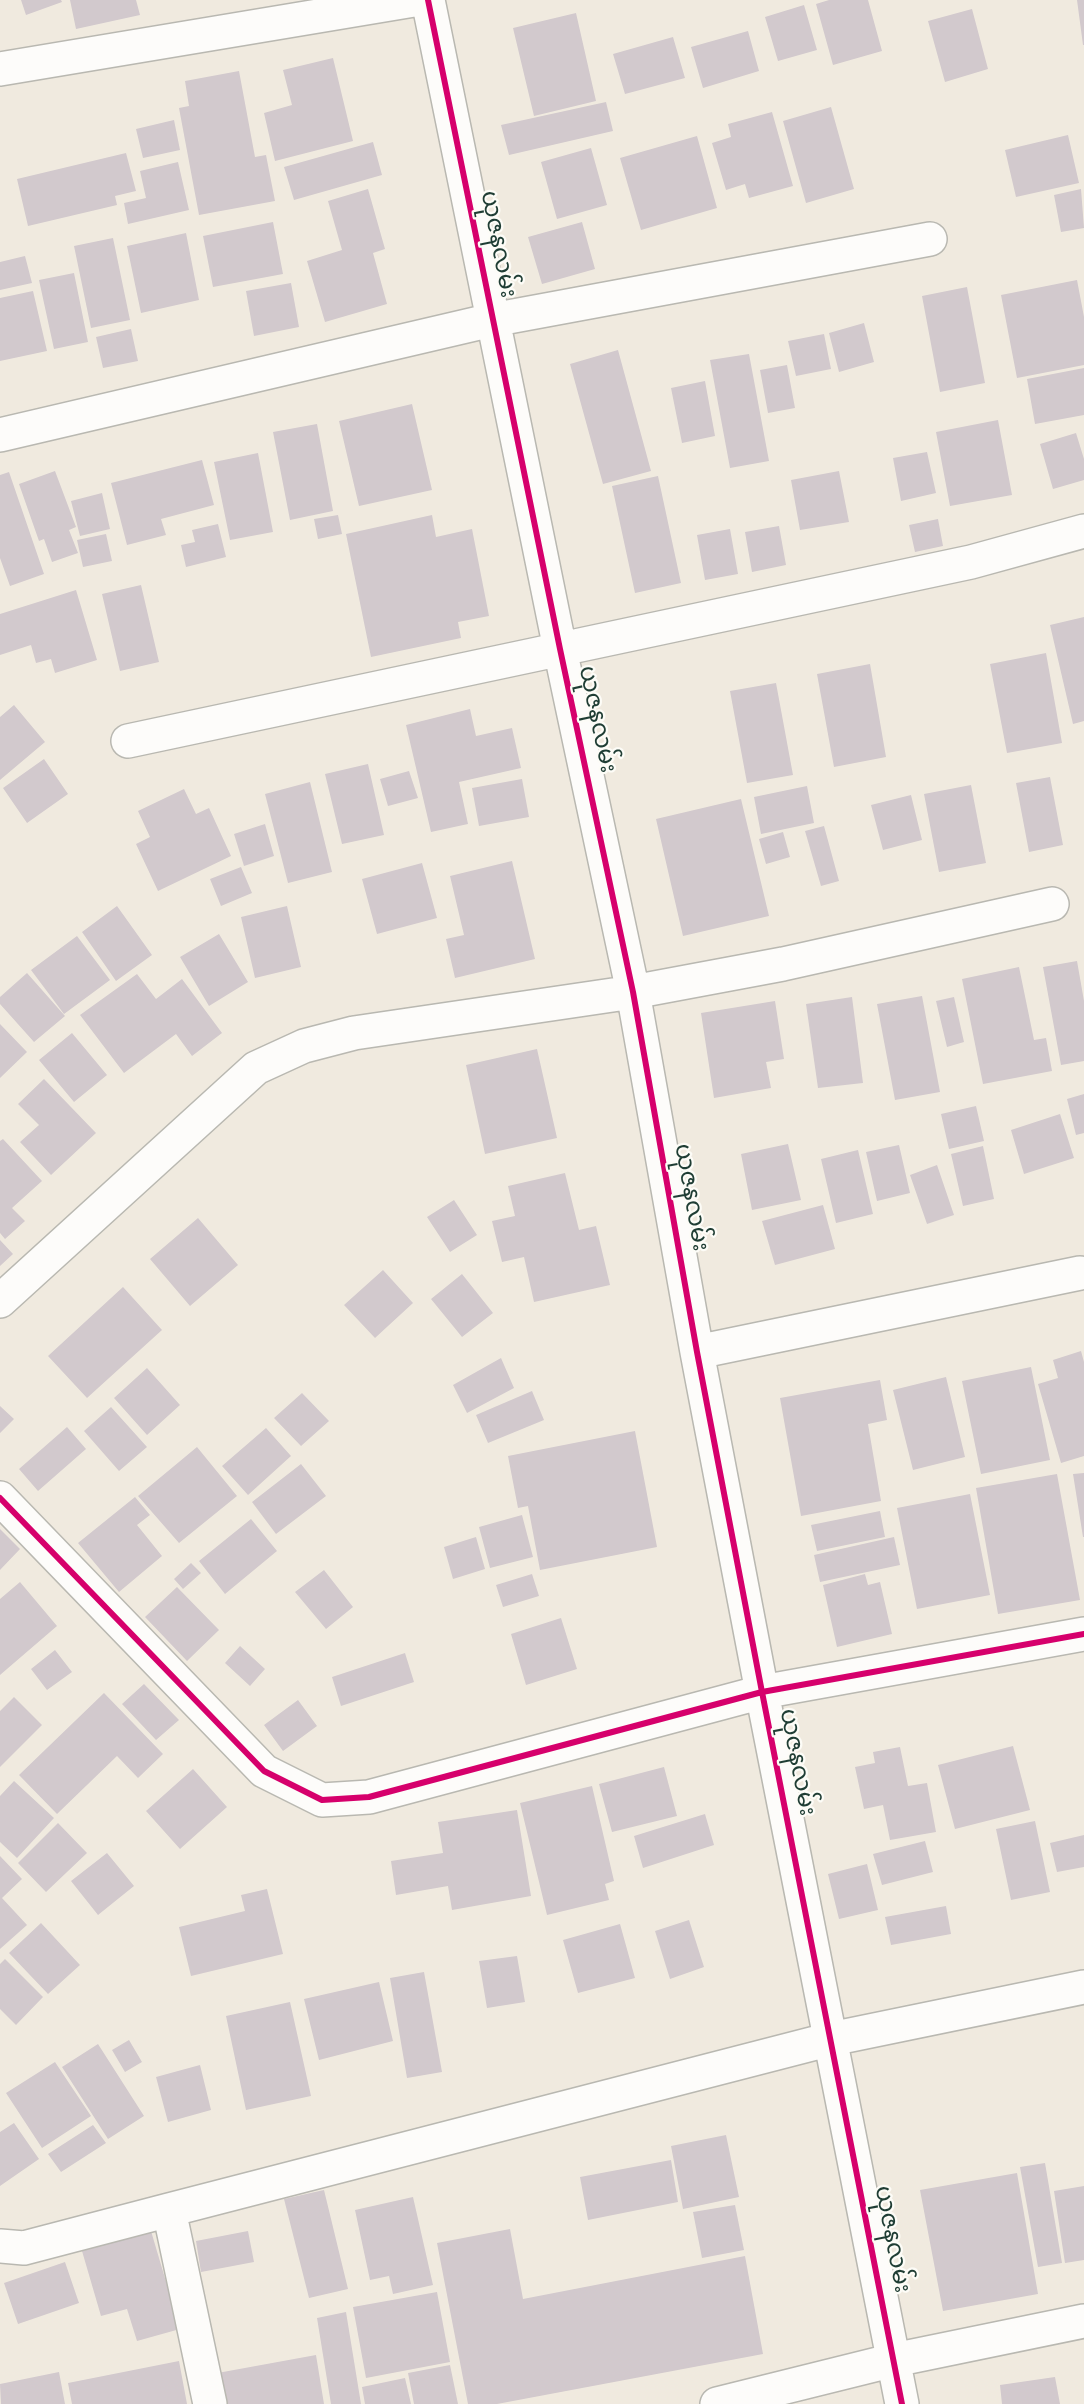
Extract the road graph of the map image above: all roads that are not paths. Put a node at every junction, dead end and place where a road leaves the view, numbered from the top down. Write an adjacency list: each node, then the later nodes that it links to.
1 (414, 0): 3 (street)
2 (428, 0): 5 (street, ယုဇနလမ်း)
3 (0, 69)
4 (930, 239): 5 (street)
5 (492, 320): 6 (street); 8 (street, ယုဇနလမ်း)
6 (0, 435)
7 (1084, 531): 8 (street)
8 (560, 649): 9 (street); 11 (street, ယုဇနလမ်း)
9 (128, 741)
10 (1052, 904): 11 (street)
11 (633, 992): 13 (street); 14 (street, ယုဇနလမ်း)
12 (1080, 1273): 14 (street)
13 (0, 1301)
14 (697, 1352): 17 (street, ယုဇနလမ်း)
15 (0, 1498): 17 (street)
16 (1084, 1634): 17 (street)
17 (762, 1692): 19 (street, ယုဇနလမ်း)
18 (1084, 1987): 19 (street)
19 (831, 2039): 20 (street); 23 (street, ယုဇနလမ်း)
20 (169, 2210): 21 (street); 24 (street)
21 (0, 2246)
22 (1084, 2321): 23 (street)
23 (894, 2360): 25 (street); 26 (street, ယုဇနလမ်း)
24 (210, 2404)
25 (717, 2404)
26 (902, 2404)

